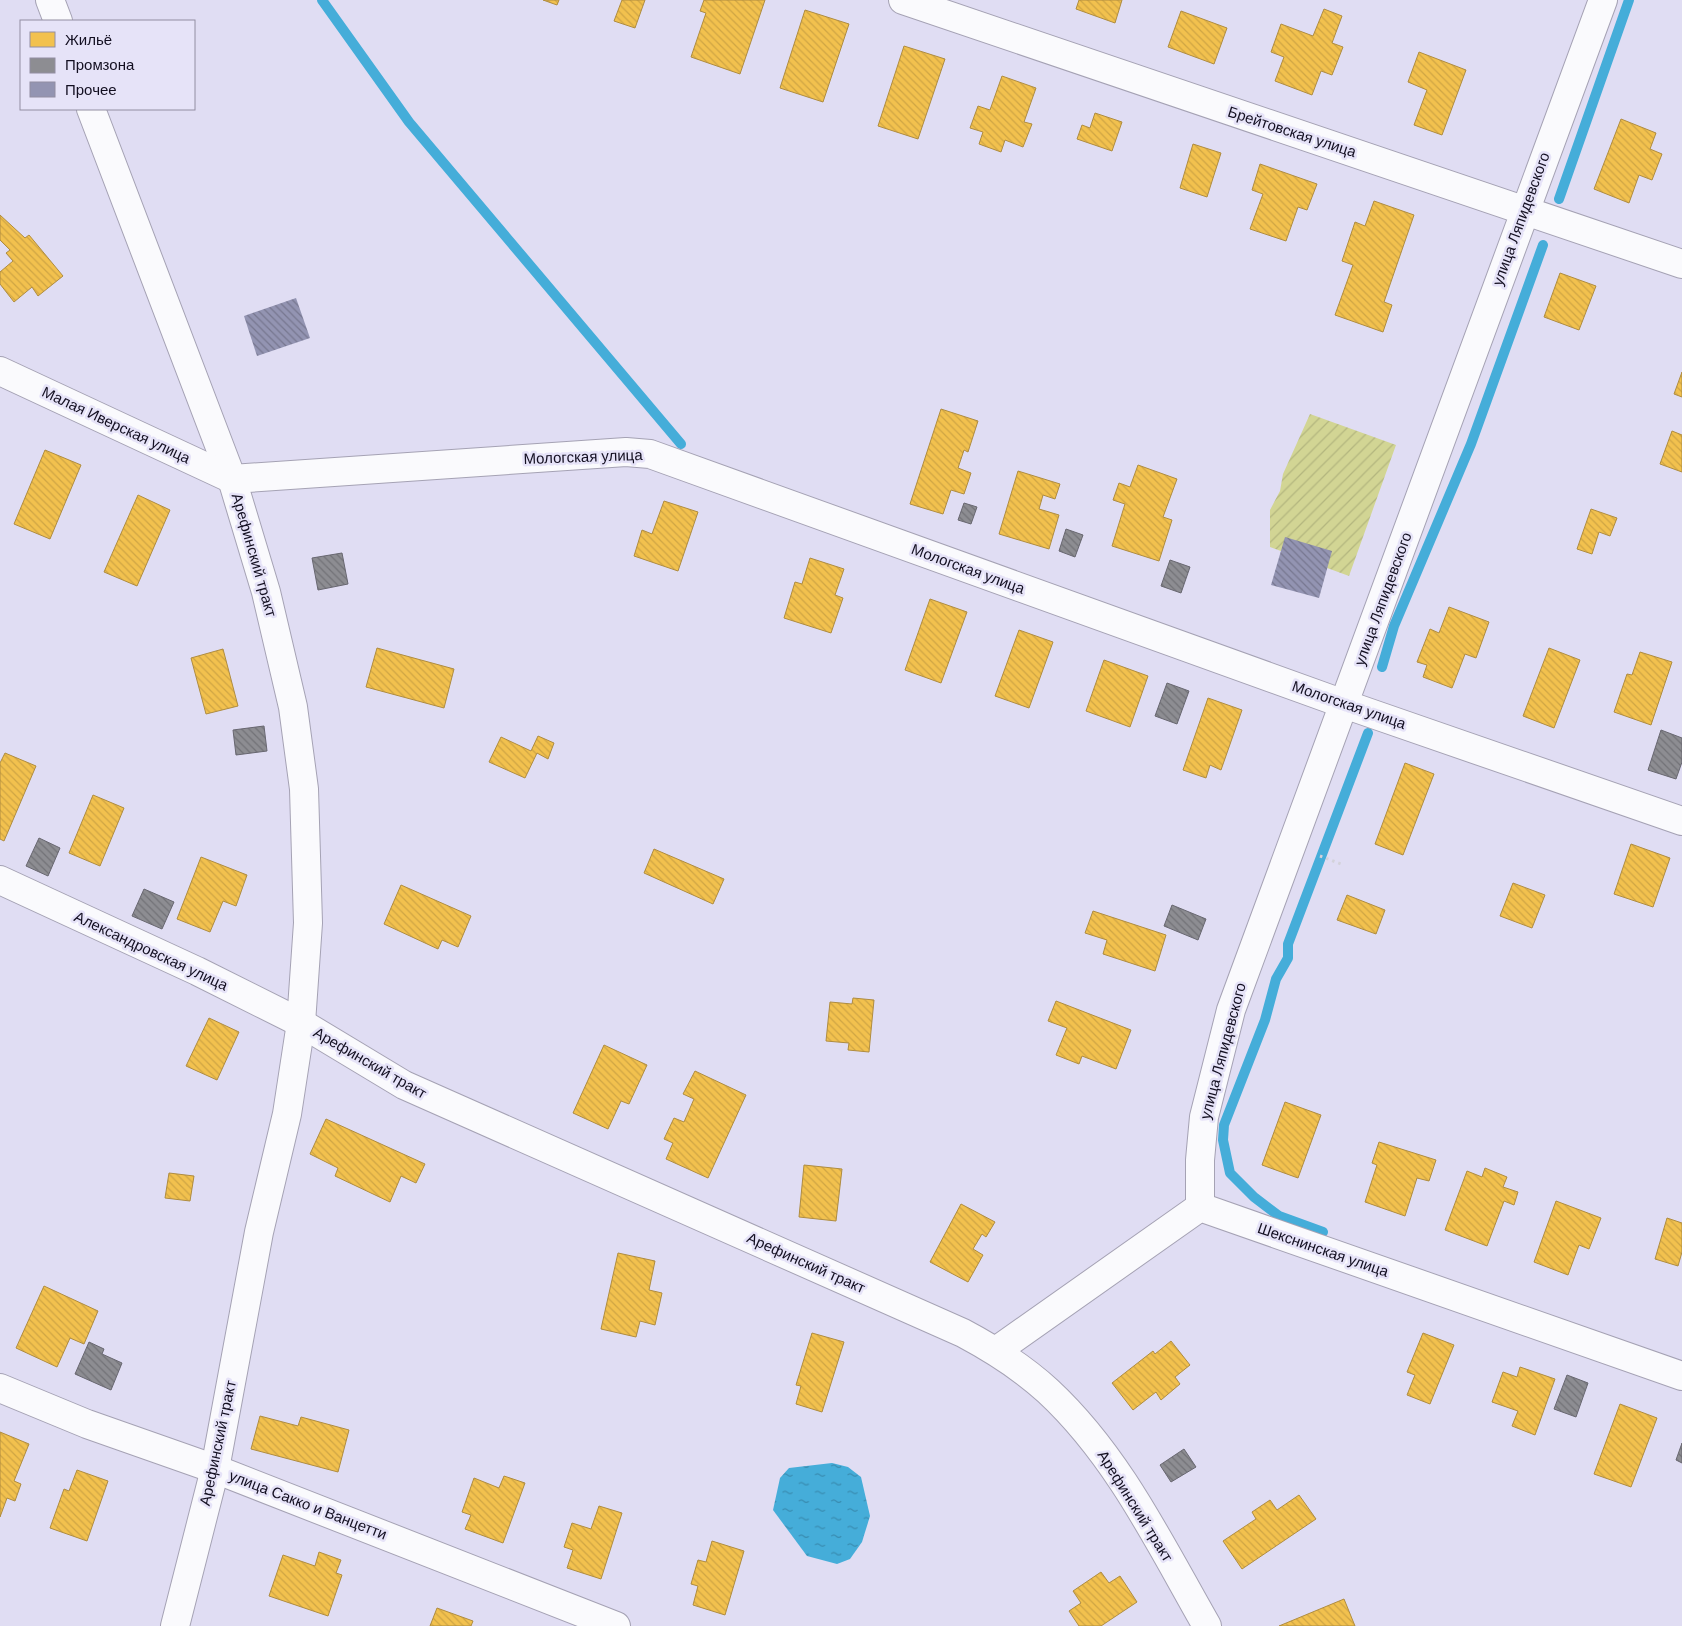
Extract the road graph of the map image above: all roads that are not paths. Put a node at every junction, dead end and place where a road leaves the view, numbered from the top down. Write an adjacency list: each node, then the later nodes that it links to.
1 (50, 0): 4 (street)
2 (903, 0): 6 (street, Брейтовская улица)
3 (1603, 0): 6 (street, улица Ляпидевского)
4 (58, 20)
5 (91, 110): 9 (street, Арефинский тракт)
6 (1524, 210): 7 (street, Брейтовская улица); 10 (street, улица Ляпидевского)
7 (1682, 264)
8 (0, 370): 9 (street, Малая Иверская улица)
9 (232, 479): 10 (street, Мологская улица); 13 (street, Арефинский тракт)
10 (1344, 704): 11 (street, Мологская улица); 14 (street, улица Ляпидевского)
11 (1682, 821)
12 (0, 880): 13 (street, Александровская улица)
13 (301, 1023): 15 (street, Арефинский тракт); 18 (street, Арефинский тракт)
14 (1200, 1207): 15 (street); 16 (street, Шекснинская улица)
15 (996, 1351): 21 (street, Арефинский тракт)
16 (1682, 1376)
17 (0, 1388): 18 (street, улица Сакко и Ванцетти)
18 (215, 1469): 19 (street, Арефинский тракт); 20 (street, улица Сакко и Ванцетти)
19 (175, 1626)
20 (616, 1626)
21 (1206, 1626)

